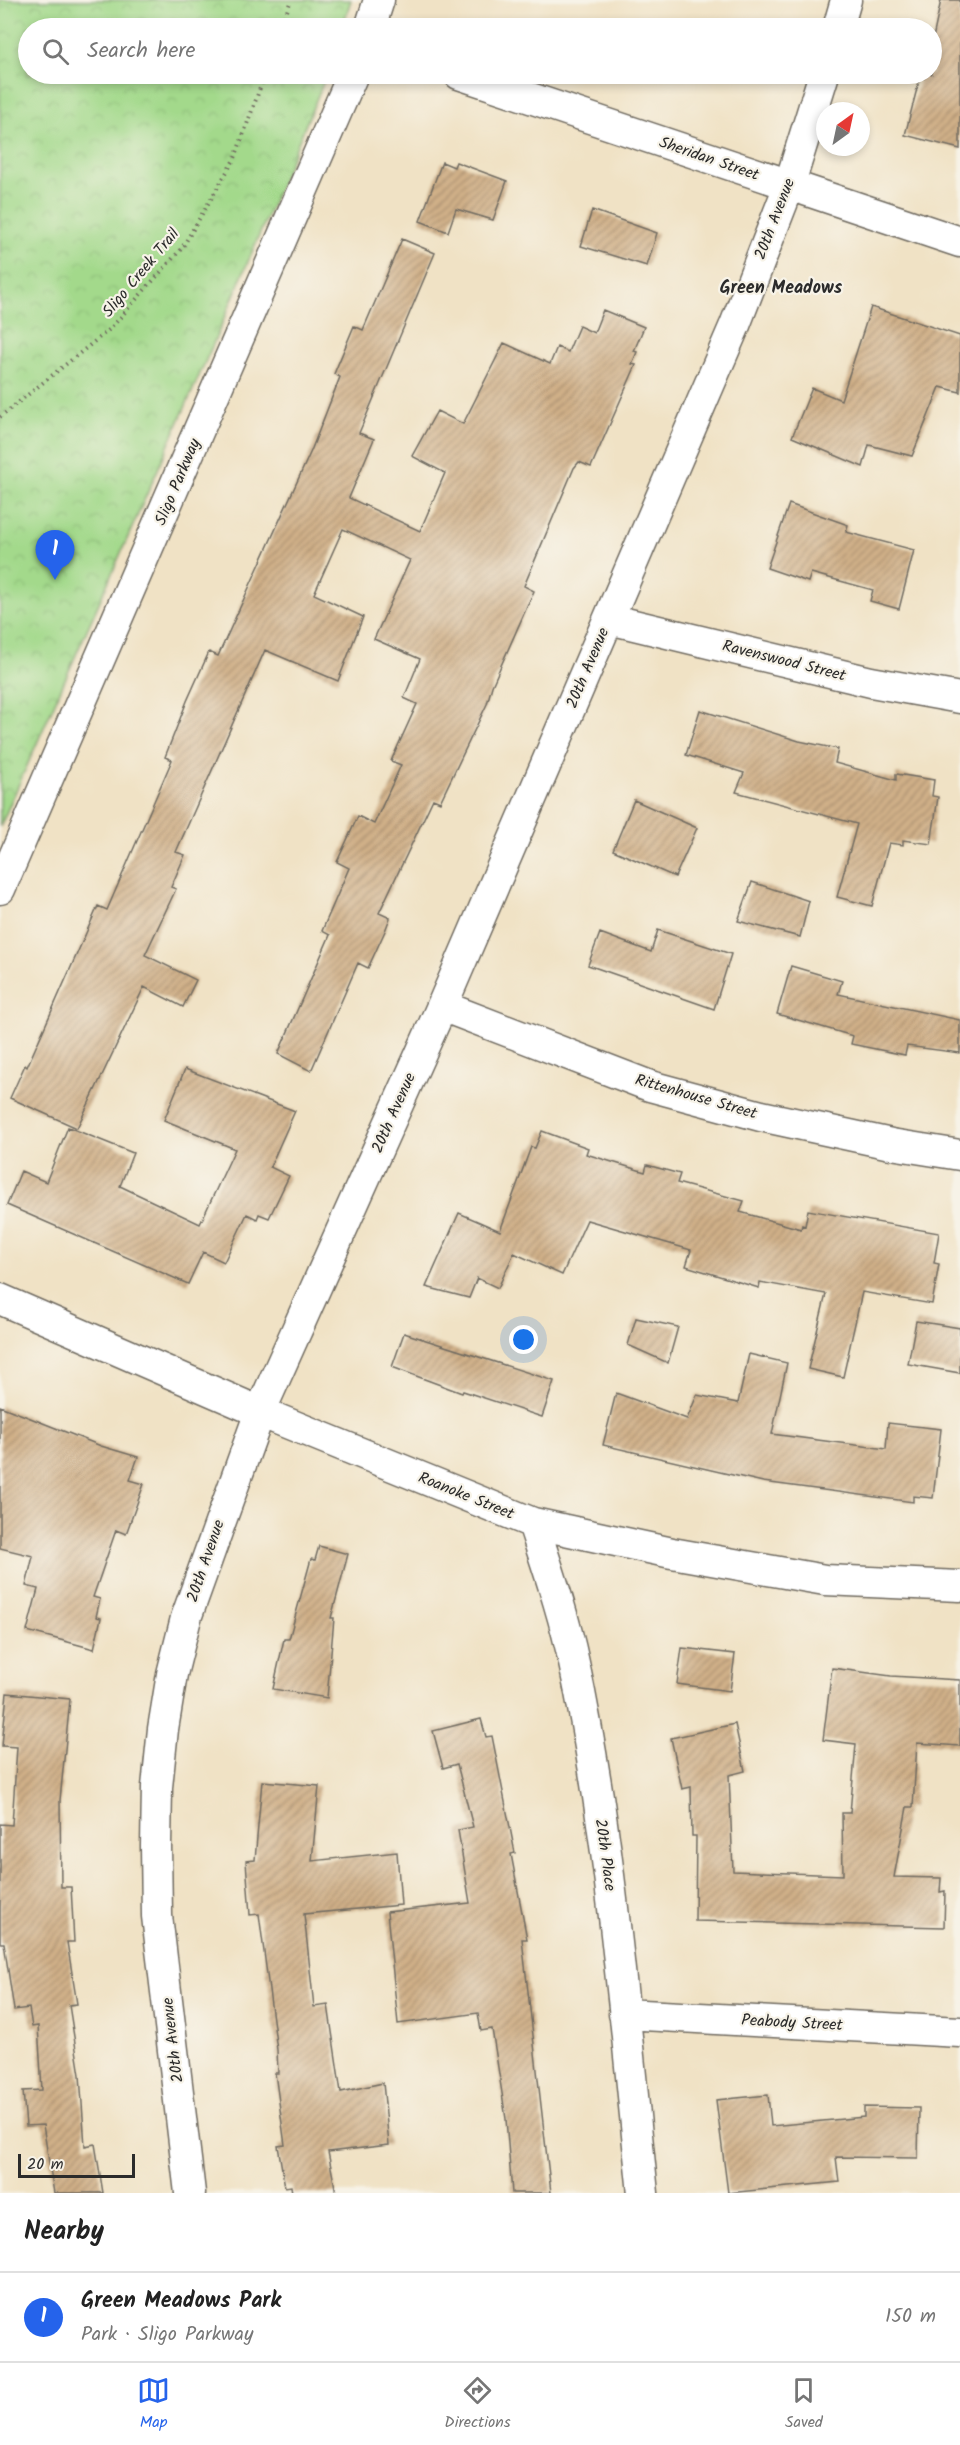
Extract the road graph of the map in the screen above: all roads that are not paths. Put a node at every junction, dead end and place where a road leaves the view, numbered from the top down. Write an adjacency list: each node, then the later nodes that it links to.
1 (379, 0): 3 (street)
2 (846, 0): 4 (street)
3 (373, 18)
4 (841, 18)
5 (349, 84): 12 (street, Sligo Parkway)
6 (488, 84): 8 (street, Sheridan Street)
7 (821, 84): 8 (street, 20th Avenue)
8 (789, 186): 9 (street, Sheridan Street); 10 (street, 20th Avenue)
9 (960, 242)
10 (609, 619): 11 (street, Ravenswood Street); 13 (street, 20th Avenue)
11 (960, 698)
12 (0, 889)
13 (442, 1006): 14 (street, Rittenhouse Street); 16 (street, 20th Avenue)
14 (960, 1155)
15 (0, 1299): 16 (street, Roanoke Street)
16 (260, 1412): 17 (street, Roanoke Street); 21 (street, 20th Avenue)
17 (533, 1523): 18 (street, Roanoke Street); 19 (street, 20th Place)
18 (960, 1586)
19 (624, 2014): 20 (street, Peabody Street); 22 (street, 20th Place)
20 (960, 2032)
21 (189, 2193)
22 (643, 2193)

